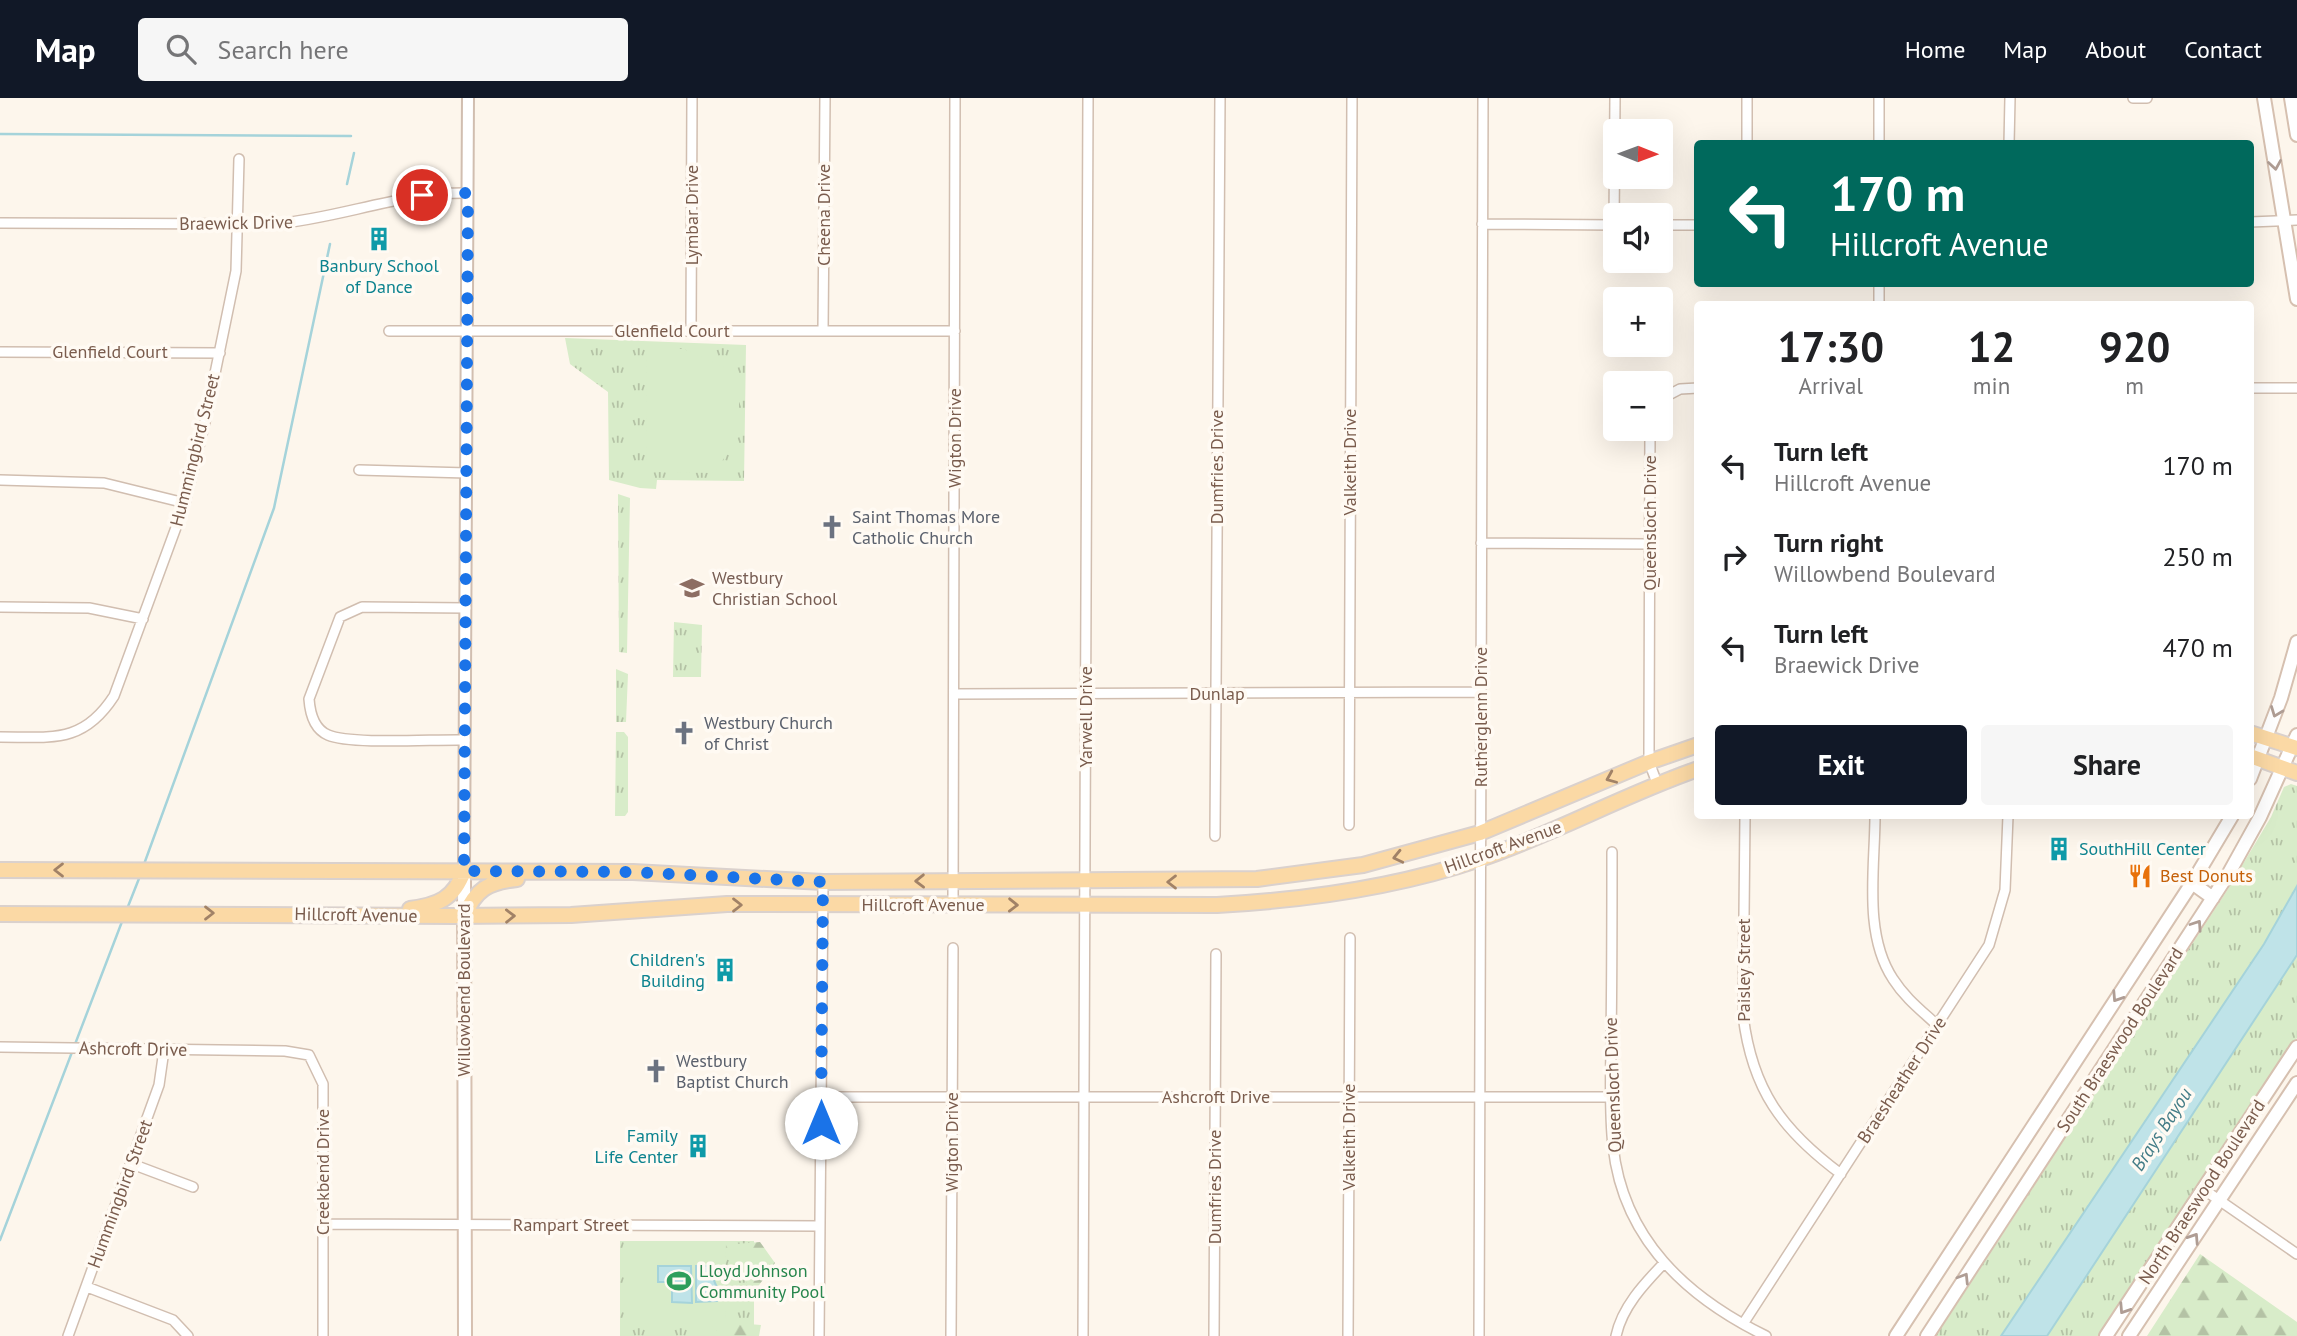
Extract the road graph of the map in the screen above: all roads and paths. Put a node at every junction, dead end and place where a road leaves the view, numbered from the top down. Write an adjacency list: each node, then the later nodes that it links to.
1 (468, 98): 22 (street, Willowbend Boulevard)
2 (692, 98): 35 (street, Lymbar Drive)
3 (825, 98): 36 (street, Cheena Drive)
4 (956, 98): 37 (street, Wigton Drive)
5 (1088, 98): 56 (street, Yarwell Drive)
6 (1220, 98): 58 (street, Dumfries Drive)
7 (1352, 98): 59 (street, Valkeith Drive)
8 (1483, 98): 28 (street, Rutherglenn Drive)
9 (1615, 98): 23 (street)
10 (1747, 98): 18 (street)
11 (1879, 98): 19 (street)
12 (2010, 98): 20 (street)
13 (2133, 98): 14 (street)
14 (2147, 98)
15 (2264, 98): 24 (main road, one-way to 24)
16 (2291, 98): 17 (main road)
17 (2297, 135)
18 (1747, 140)
19 (1879, 140)
20 (2010, 140)
21 (239, 159): 27 (street, Hummingbird Street)
22 (468, 193): 27 (street, Braewick Drive); 34 (street, Willowbend Boulevard)
23 (1615, 203)
24 (2291, 221): 25 (street); 32 (main road)
25 (2254, 222)
26 (0, 223): 27 (street, Braewick Drive)
27 (240, 224): 39 (street, Hummingbird Street)
28 (1482, 225): 29 (street); 49 (street, Rutherglenn Drive)
29 (1603, 225)
30 (1673, 225): 31 (street)
31 (1694, 225)
32 (2297, 299)
33 (390, 331): 34 (street, Glenfield Court)
34 (467, 331): 35 (street, Glenfield Court); 46 (street, Willowbend Boulevard)
35 (691, 331): 36 (street, Glenfield Court)
36 (824, 331): 37 (street, Glenfield Court)
37 (955, 331): 57 (street, Wigton Drive)
38 (0, 352): 39 (street, Glenfield Court)
39 (220, 353): 48 (street, Hummingbird Street)
40 (1694, 388): 43 (street)
41 (2254, 388): 42 (street)
42 (2297, 388)
43 (1673, 392)
44 (1650, 441): 50 (street, Queensloch Drive)
45 (359, 470): 46 (street)
46 (467, 473): 52 (street, Willowbend Boulevard)
47 (0, 480): 48 (street)
48 (186, 503): 53 (street, Hummingbird Street)
49 (1481, 543): 50 (street); 55 (street, Rutherglenn Drive)
50 (1649, 544): 67 (street, Queensloch Drive)
51 (0, 607): 53 (street)
52 (466, 608): 63 (street, Willowbend Boulevard); 63 (street)
53 (143, 619): 61 (street, Hummingbird Street)
54 (2297, 642): 62 (main road, one-way to 62)
55 (1481, 692): 59 (street, Dunlap); 77 (street, Rutherglenn Drive)
56 (1086, 693): 57 (street, Dunlap); 58 (street, Dunlap); 85 (street, Yarwell Drive)
57 (954, 694): 84 (street, Wigton Drive)
58 (1215, 694): 59 (street, Dunlap); 78 (street, Dumfries Drive)
59 (1349, 694): 76 (street, Valkeith Drive)
60 (2254, 734): 62 (main road)
61 (0, 737)
62 (2267, 738): 64 (main road); 66 (main road)
63 (465, 740): 82 (street, Willowbend Boulevard)
64 (2296, 743): 68 (main road, South Braeswood Boulevard)
65 (1694, 746): 67 (main road, Hillcroft Avenue)
66 (2255, 756): 68 (main road)
67 (1649, 762): 71 (street, Queensloch Drive); 77 (main road, Hillcroft Avenue, one-way to 77)
68 (2283, 768): 70 (main road); 88 (main road, South Braeswood Boulevard)
69 (1694, 770): 71 (main road, Hillcroft Avenue)
70 (2297, 774)
71 (1657, 783): 80 (main road, Hillcroft Avenue)
72 (1745, 819): 114 (street, Paisley Street)
73 (1875, 819): 100 (street)
74 (2008, 819): 100 (street, Braesheather Drive)
75 (2230, 819): 87 (main road, South Braeswood Boulevard)
76 (1349, 825)
77 (1480, 834): 80 (street, Rutherglenn Drive); 85 (main road, Hillcroft Avenue, one-way to 85)
78 (1215, 836)
79 (1612, 852): 112 (street, Queensloch Drive)
80 (1480, 859): 91 (main road, Hillcroft Avenue); 111 (street, Rutherglenn Drive)
81 (0, 870): 82 (main road, Hillcroft Avenue, one-way to 81)
82 (464, 871): 83 (main road, Hillcroft Avenue); 93 (main road); 94 (main road, Willowbend Boulevard)
83 (553, 872): 86 (main road, Hillcroft Avenue); 94 (main road)
84 (953, 881): 85 (main road, Hillcroft Avenue); 86 (main road, Hillcroft Avenue, one-way to 86); 90 (street, Wigton Drive)
85 (1085, 881): 91 (street, Yarwell Drive)
86 (823, 882): 89 (street)
87 (2192, 883): 88 (main road); 98 (main road, South Braeswood Boulevard)
88 (2213, 898): 99 (main road, South Braeswood Boulevard, one-way to 88)
89 (822, 905): 90 (main road, Hillcroft Avenue); 94 (main road, Hillcroft Avenue, one-way to 89); 106 (street)
90 (953, 905): 91 (main road, Hillcroft Avenue, one-way to 91)
91 (1085, 906): 108 (street, Yarwell Drive)
92 (0, 914): 93 (main road, Hillcroft Avenue, one-way to 93)
93 (370, 915): 94 (main road, Hillcroft Avenue)
94 (464, 916): 121 (main road, Willowbend Boulevard)
95 (1350, 937): 110 (street, Valkeith Drive)
96 (953, 948): 107 (street, Wigton Drive)
97 (1216, 954): 109 (street, Dumfries Drive)
98 (2133, 974): 99 (main road); 115 (main road, South Braeswood Boulevard, one-way to 115)
99 (2154, 988): 117 (main road, South Braeswood Boulevard)
100 (1938, 1026): 114 (street, Braesheather Drive)
101 (2297, 1047): 118 (main road, North Braeswood Boulevard)
102 (0, 1048): 103 (street, Ashcroft Drive)
103 (164, 1049): 104 (street, Ashcroft Drive); 113 (street, Hummingbird Street)
104 (266, 1050): 120 (street, Creekbend Drive)
105 (2297, 1083): 119 (main road, North Braeswood Boulevard)
106 (821, 1097): 107 (street, Ashcroft Drive); 122 (street)
107 (953, 1097): 108 (street, Ashcroft Drive); 132 (street, Wigton Drive)
108 (1084, 1097): 109 (street, Ashcroft Drive); 133 (street, Yarwell Drive)
109 (1215, 1097): 110 (street, Ashcroft Drive); 134 (street, Dumfries Drive)
110 (1349, 1097): 111 (street, Ashcroft Drive); 135 (street, Valkeith Drive)
111 (1480, 1097): 112 (street, Ashcroft Drive); 136 (street, Rutherglenn Drive)
112 (1611, 1097): 124 (street, Queensloch Drive)
113 (132, 1164): 116 (street); 125 (street, Hummingbird Street)
114 (1841, 1174): 126 (street, Braesheather Drive)
115 (2001, 1175): 117 (main road); 139 (main road, South Braeswood Boulevard)
116 (193, 1187)
117 (2022, 1189): 140 (main road, South Braeswood Boulevard, one-way to 117)
118 (2203, 1189): 119 (street); 141 (main road, North Braeswood Boulevard, one-way to 141)
119 (2219, 1200): 123 (street); 142 (main road, North Braeswood Boulevard, one-way to 119)
120 (323, 1224): 121 (street, Rampart Street); 129 (street, Creekbend Drive)
121 (465, 1224): 122 (street, Rampart Street); 130 (main road, Willowbend Boulevard)
122 (820, 1226): 131 (street)
123 (2297, 1254)
124 (1664, 1263): 126 (street, Queensloch Drive); 137 (street)
125 (87, 1287): 127 (street, Hummingbird Street); 128 (street)
126 (1742, 1324): 138 (street, Queensloch Drive)
127 (68, 1336)
128 (188, 1336)
129 (323, 1336)
130 (465, 1336)
131 (819, 1336)
132 (951, 1336)
133 (1083, 1336)
134 (1214, 1336)
135 (1348, 1336)
136 (1479, 1336)
137 (1616, 1336)
138 (1766, 1336)
139 (1896, 1336)
140 (1927, 1336)
141 (2106, 1336)
142 (2129, 1336)

